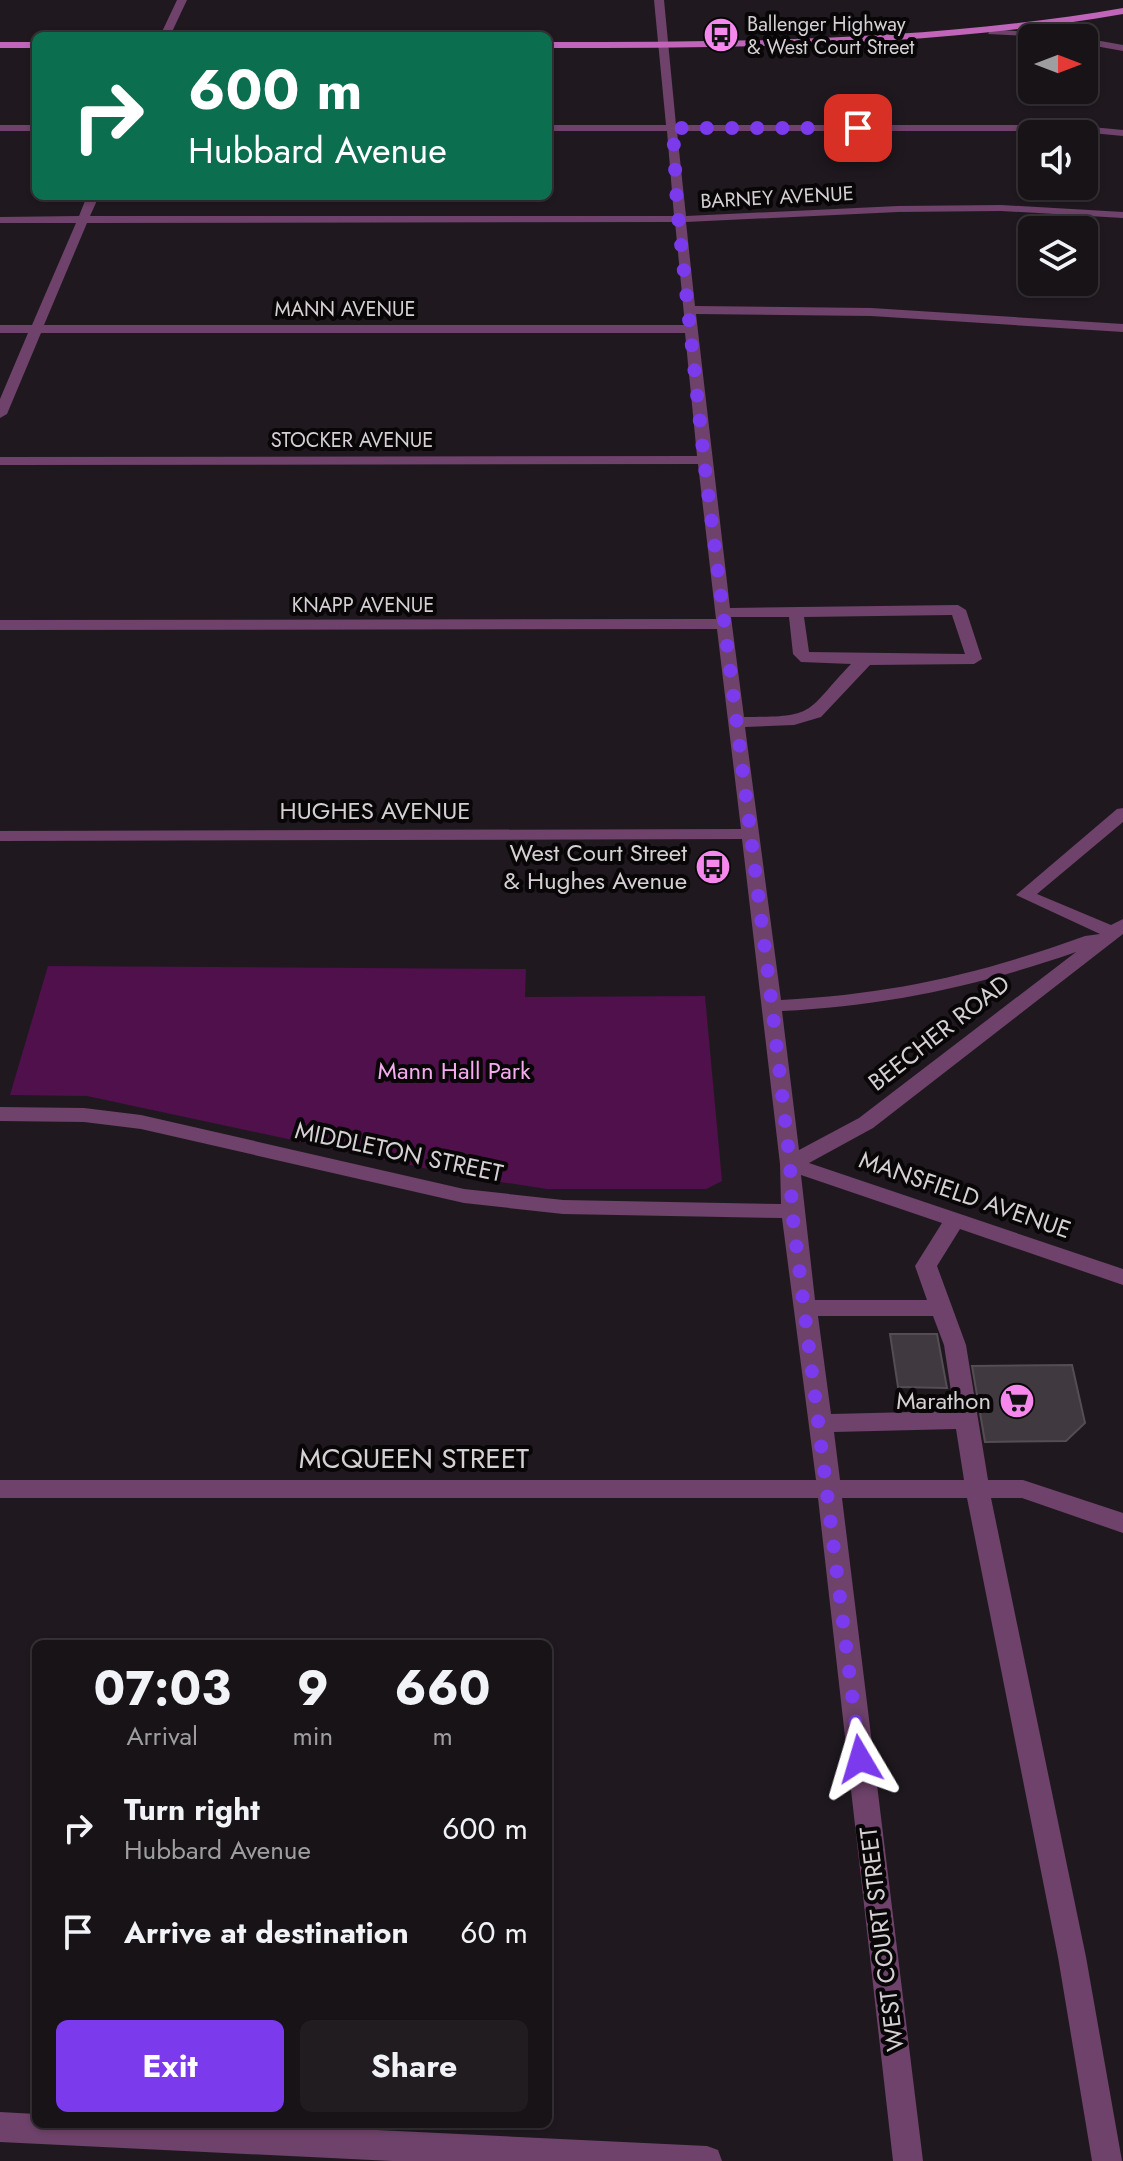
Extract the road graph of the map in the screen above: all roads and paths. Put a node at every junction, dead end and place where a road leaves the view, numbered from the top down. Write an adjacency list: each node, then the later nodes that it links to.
1 (182, 0): 4 (street)
2 (659, 0): 7 (street, WEST COURT STREET)
3 (1123, 11): 5 (main road)
4 (167, 32)
5 (991, 32): 6 (street); 7 (main road)
6 (1018, 34)
7 (665, 44): 11 (main road); 16 (street, WEST COURT STREET)
8 (1098, 44): 12 (street)
9 (0, 45): 10 (main road)
10 (32, 45)
11 (552, 45)
12 (1123, 48)
13 (0, 128): 14 (street)
14 (32, 128)
15 (552, 128): 16 (street)
16 (673, 128): 17 (street); 20 (street, WEST COURT STREET)
17 (1123, 133)
18 (91, 200): 22 (street)
19 (1123, 215): 20 (street, BARNEY AVENUE)
20 (678, 218): 22 (street, BARNEY AVENUE); 23 (street, WEST COURT STREET)
21 (0, 220): 22 (street, BARNEY AVENUE)
22 (81, 220): 26 (street)
23 (689, 310): 24 (street); 27 (street, WEST COURT STREET)
24 (1123, 328)
25 (0, 329): 26 (street, MANN AVENUE)
26 (36, 329): 27 (street, MANN AVENUE); 28 (street)
27 (691, 329): 29 (street, WEST COURT STREET)
28 (0, 414)
29 (704, 460): 30 (street, STOCKER AVENUE); 32 (street, WEST COURT STREET)
30 (0, 461)
31 (796, 612): 32 (street, KNAPP AVENUE); 34 (street); 34 (street, KNAPP AVENUE)
32 (725, 619): 33 (street, KNAPP AVENUE); 35 (street, WEST COURT STREET)
33 (0, 625)
34 (866, 660): 35 (street)
35 (738, 722): 37 (street, WEST COURT STREET)
36 (1123, 813): 39 (street)
37 (751, 834): 38 (street, HUGHES AVENUE); 40 (street, WEST COURT STREET)
38 (0, 836)
39 (1118, 929): 40 (street, BEECHER ROAD); 42 (street, BEECHER ROAD)
40 (772, 1006): 42 (street, WEST COURT STREET)
41 (0, 1114): 43 (street, MIDDLETON STREET)
42 (790, 1164): 43 (street, WEST COURT STREET); 44 (street, MANSFIELD AVENUE)
43 (792, 1211): 46 (street, WEST COURT STREET)
44 (956, 1218): 45 (street, MANSFIELD AVENUE); 47 (street)
45 (1123, 1277)
46 (805, 1308): 47 (street); 49 (street, WEST COURT STREET)
47 (942, 1308): 48 (street)
48 (967, 1420): 49 (street); 51 (street)
49 (821, 1423): 50 (street, WEST COURT STREET)
50 (828, 1487): 51 (street, MCQUEEN STREET); 52 (street, MCQUEEN STREET); 56 (street, WEST COURT STREET)
51 (977, 1488): 53 (street, MCQUEEN STREET); 57 (street)
52 (0, 1489)
53 (1123, 1523)
54 (0, 2127): 55 (street)
55 (707, 2161)
56 (908, 2161)
57 (1107, 2161)

